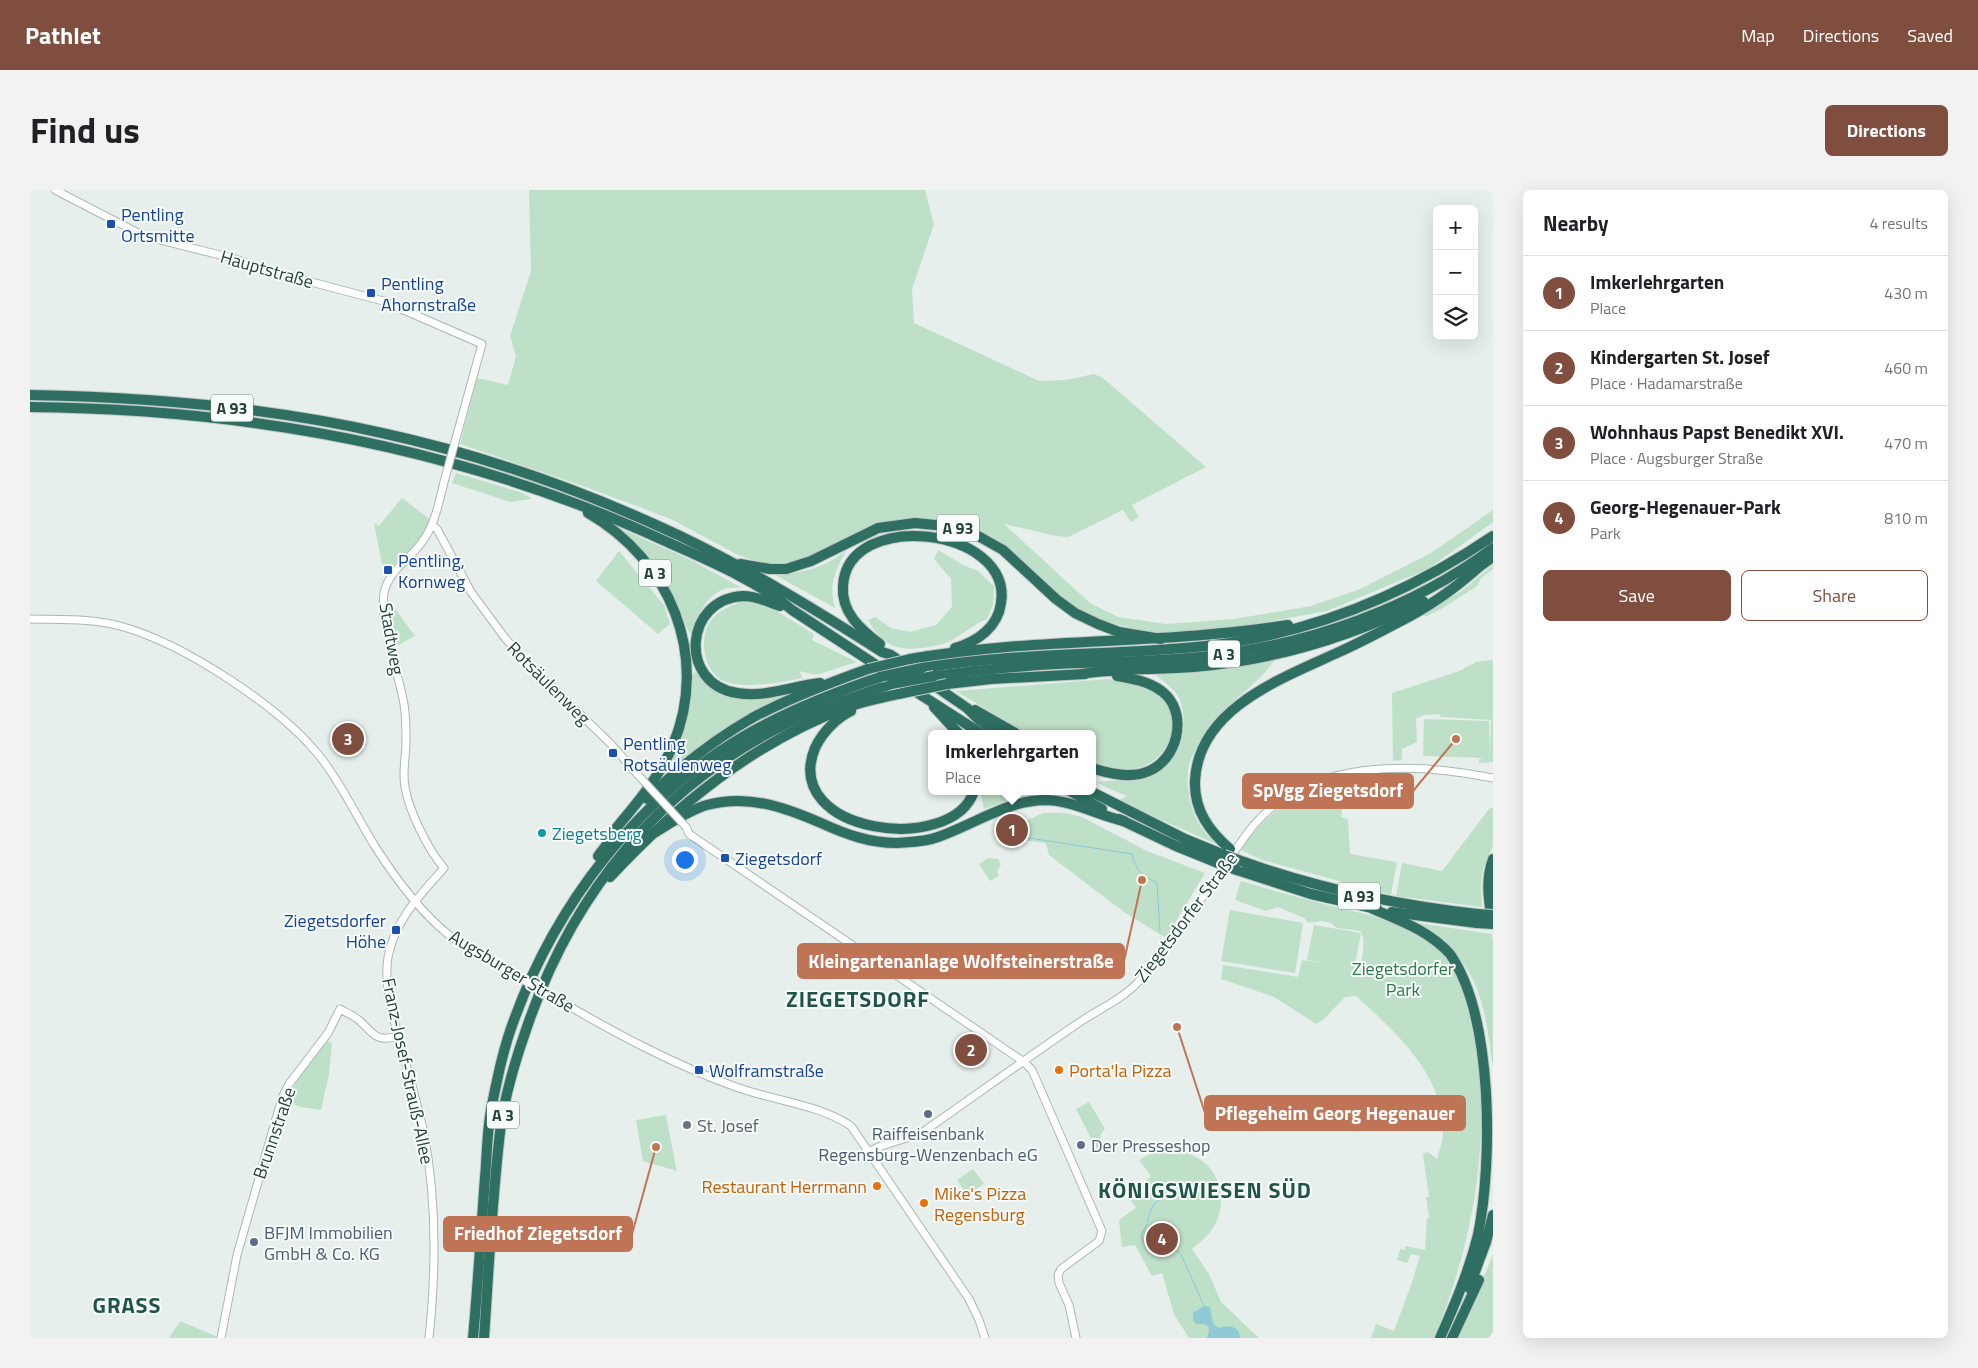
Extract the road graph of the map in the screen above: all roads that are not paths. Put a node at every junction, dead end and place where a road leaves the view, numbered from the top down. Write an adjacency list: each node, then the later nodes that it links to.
1 (55, 190): 2 (street, Hauptstraße)
2 (482, 344): 6 (street, Stadtweg, bridge)
3 (30, 395): 10 (highway, A 93)
4 (30, 407): 5 (highway, A 93)
5 (562, 497): 12 (highway, A 93); 34 (highway, A 3)
6 (432, 525): 36 (street, Stadtweg); 47 (street, Rotsäulenweg, bridge)
7 (1493, 536): 14 (highway, A 3)
8 (1493, 548): 41 (highway, A 3, bridge)
9 (1493, 557): 11 (highway, A 3)
10 (732, 562): 15 (highway, A 93); 16 (highway, A 93)
11 (1481, 565): 18 (highway, A 3); 35 (highway, A 3)
12 (792, 610): 19 (highway, A 93); 21 (highway, A 93)
13 (30, 619): 40 (street, Augsburger Straße)
14 (1319, 622): 15 (highway); 39 (highway, A 3, bridge)
15 (1160, 639): 17 (highway)
16 (891, 655): 17 (highway); 22 (highway, A 93)
17 (934, 655): 19 (highway, bridge)
18 (1080, 674): 20 (highway, bridge); 27 (highway)
19 (831, 682): 34 (highway, A 3)
20 (878, 699): 30 (highway); 33 (highway)
21 (929, 700): 23 (highway); 24 (highway, A 93)
22 (967, 708): 25 (highway, A 93); 26 (highway, A 93)
23 (955, 730)
24 (976, 730)
25 (994, 730)
26 (1011, 730)
27 (1096, 769)
28 (1493, 778): 47 (street, Ziegetsdorfer Straße)
29 (1096, 794): 35 (highway, A 93)
30 (972, 795)
31 (1077, 795): 32 (highway, A 93)
32 (1124, 821): 33 (highway, A 93); 35 (highway, A 93)
33 (654, 833): 41 (highway)
34 (615, 834): 39 (highway, A 3)
35 (1224, 856): 38 (highway, A 3); 42 (highway, A 93, bridge)
36 (436, 859): 40 (street, Franz-Josef-Strauß-Allee)
37 (1493, 860): 45 (highway, A 93)
38 (1244, 862): 44 (highway, A 93)
39 (579, 891): 53 (highway, A 3)
40 (414, 901): 46 (street, Franz-Josef-Strauß-Allee); 48 (street, Augsburger Straße, bridge)
41 (582, 907): 54 (highway, A 3)
42 (1373, 909): 44 (highway, A 93); 57 (highway, A 93)
43 (1493, 915): 44 (highway, A 93, bridge)
44 (1477, 918): 45 (highway, A 93, bridge)
45 (1493, 925)
46 (399, 1036): 51 (street, Brunnstraße); 52 (street, Franz-Josef-Strauß-Allee)
47 (1024, 1062): 48 (street, Ziegetsdorfer Straße); 56 (street)
48 (870, 1152): 55 (street, Augsburger Straße)
49 (1493, 1216): 57 (highway, A 93)
50 (1493, 1242): 58 (highway)
51 (221, 1338)
52 (429, 1338)
53 (473, 1338)
54 (484, 1338)
55 (985, 1338)
56 (1076, 1338)
57 (1442, 1338)
58 (1452, 1338)

